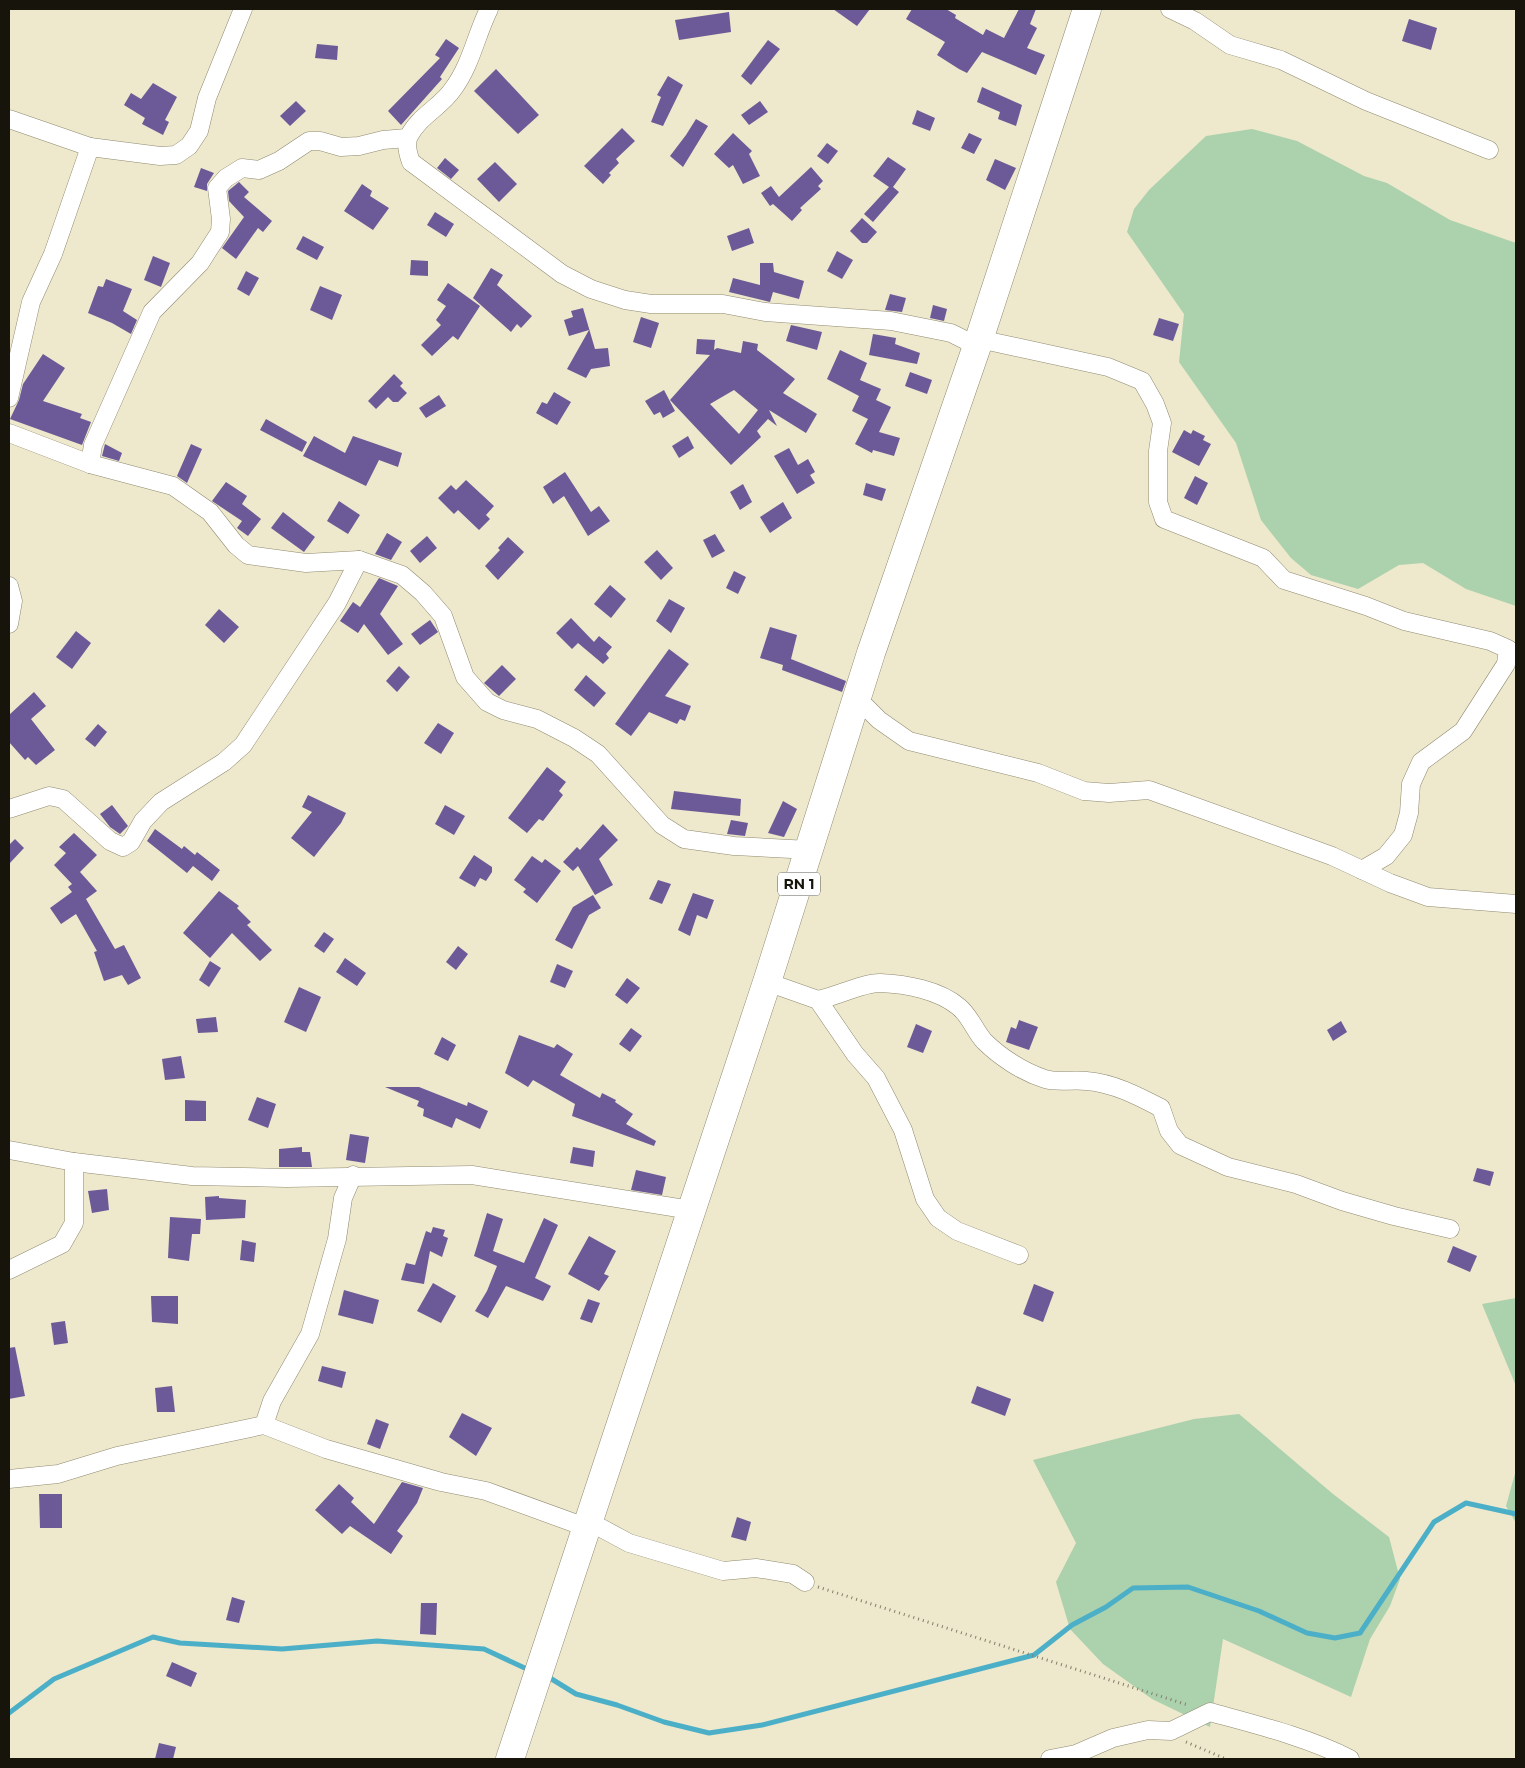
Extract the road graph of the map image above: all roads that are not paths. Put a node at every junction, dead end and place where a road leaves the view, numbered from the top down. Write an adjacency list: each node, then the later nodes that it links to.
1 (243, 9): 7 (street)
2 (489, 9): 6 (street)
3 (1087, 9): 9 (main road, RN 1)
4 (1170, 9): 8 (street)
5 (9, 119): 7 (street)
6 (408, 138): 9 (street); 12 (street)
7 (90, 147): 10 (street)
8 (1489, 150)
9 (978, 343): 16 (main road, RN 1); 19 (street)
10 (9, 398)
11 (9, 433): 12 (street)
12 (90, 464): 13 (street)
13 (359, 560): 17 (street); 18 (street)
14 (9, 586): 15 (street)
15 (9, 624)
16 (857, 698): 18 (main road, RN 1); 19 (street)
17 (9, 809)
18 (810, 850): 21 (main road, RN 1)
19 (1362, 870): 20 (street)
20 (1516, 904)
21 (767, 982): 22 (street); 26 (main road, RN 1)
22 (818, 1000): 27 (street); 28 (street)
23 (9, 1150): 24 (street)
24 (74, 1162): 25 (street); 29 (street)
25 (353, 1175): 26 (street); 30 (street)
26 (691, 1210): 32 (main road, RN 1)
27 (1450, 1229)
28 (1019, 1255)
29 (9, 1270)
30 (264, 1425): 31 (street); 32 (street)
31 (9, 1478)
32 (589, 1525): 33 (street); 34 (main road, RN 1)
33 (805, 1582)
34 (510, 1759)
35 (1050, 1759): 36 (street)
36 (1350, 1759)

